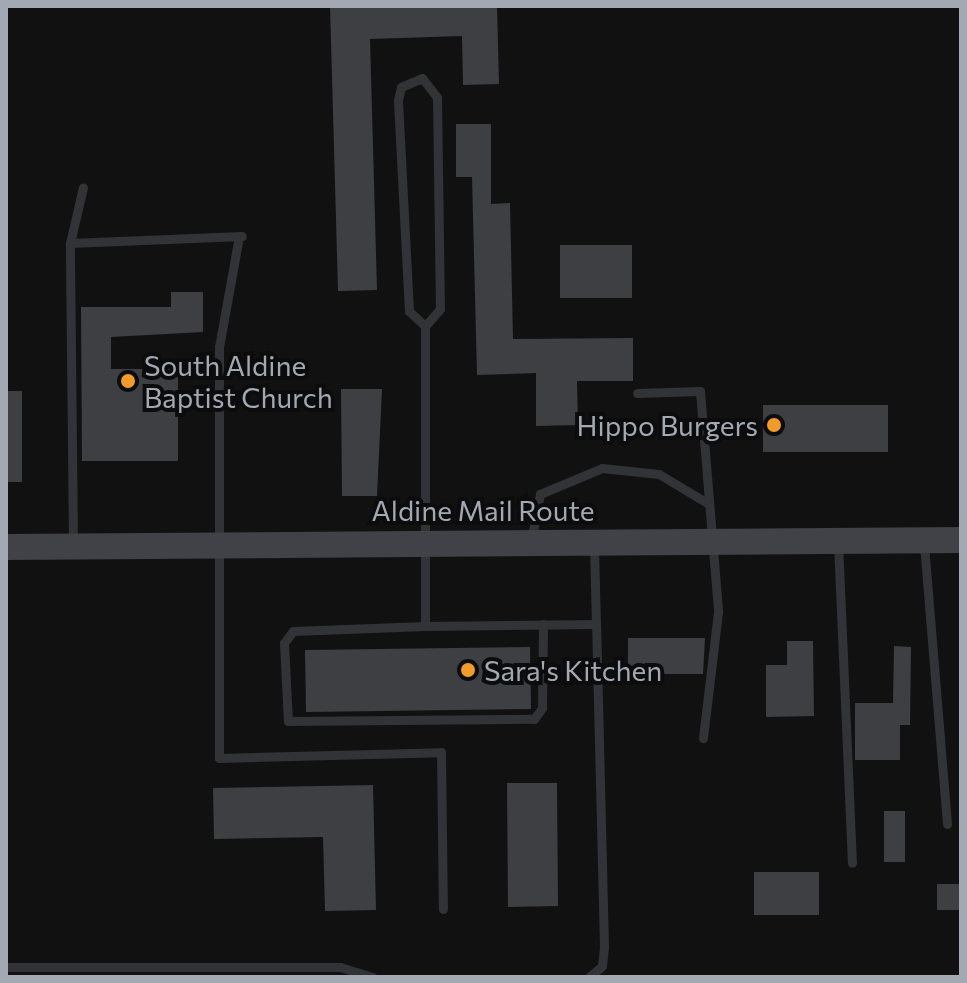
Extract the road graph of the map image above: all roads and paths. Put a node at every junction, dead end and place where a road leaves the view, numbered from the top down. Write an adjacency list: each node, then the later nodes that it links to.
1 (83, 187): 2 (lane)
2 (70, 243): 13 (lane); 14 (lane)
3 (425, 326): 3 (lane); 11 (lane)
4 (637, 393): 5 (lane)
5 (707, 503): 6 (lane); 12 (lane)
6 (709, 540): 7 (main road, Aldine Mail Route); 10 (main road, Aldine Mail Route); 19 (lane)
7 (838, 540): 8 (main road, Aldine Mail Route); 21 (lane)
8 (924, 540): 9 (main road, Aldine Mail Route); 20 (lane)
9 (961, 540)
10 (594, 541): 12 (main road, Aldine Mail Route); 17 (lane)
11 (424, 542): 12 (main road, Aldine Mail Route); 13 (main road, Aldine Mail Route); 18 (lane)
12 (531, 542)
13 (220, 545): 14 (main road, Aldine Mail Route); 22 (lane)
14 (73, 546): 15 (main road, Aldine Mail Route)
15 (6, 547)
16 (543, 624): 17 (lane); 18 (lane); 18 (lane)
17 (596, 624): 25 (lane)
18 (425, 626)
19 (703, 738)
20 (947, 824)
21 (852, 863)
22 (443, 909)
23 (6, 967): 24 (lane)
24 (372, 977)
25 (589, 977)

